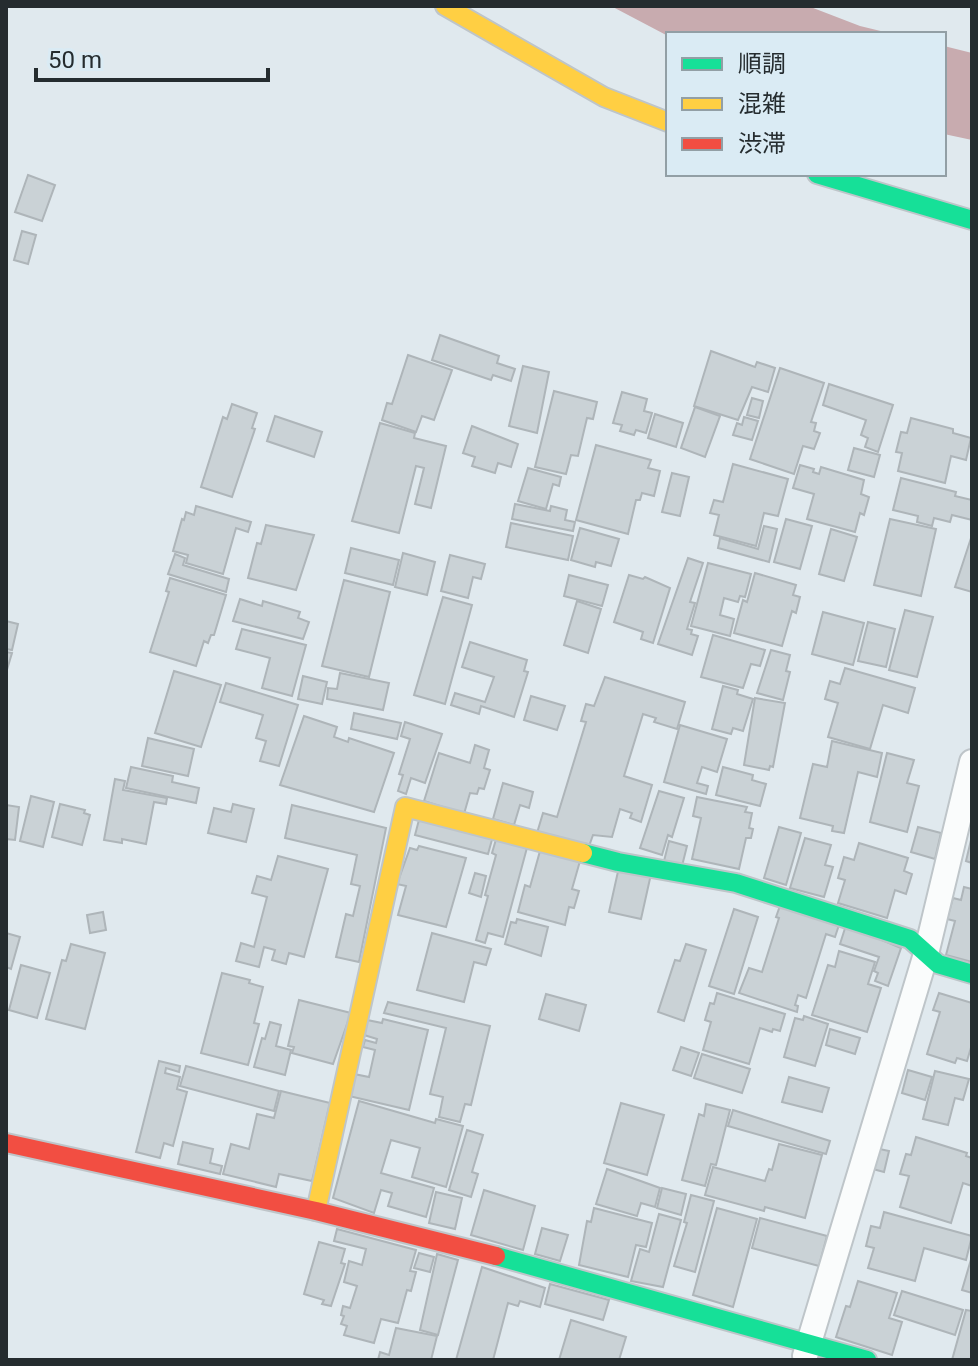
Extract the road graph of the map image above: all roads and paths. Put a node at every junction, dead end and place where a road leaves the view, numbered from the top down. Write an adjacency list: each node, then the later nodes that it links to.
1 (445, 6): 2 (street)
2 (666, 121)
3 (824, 176): 4 (street)
4 (972, 220)
5 (972, 762): 6 (street)
6 (926, 954): 7 (street); 9 (street); 10 (street)
7 (972, 974)
8 (6, 1143): 9 (street)
9 (316, 1211): 10 (street)
10 (806, 1352): 11 (street)
11 (867, 1360)

